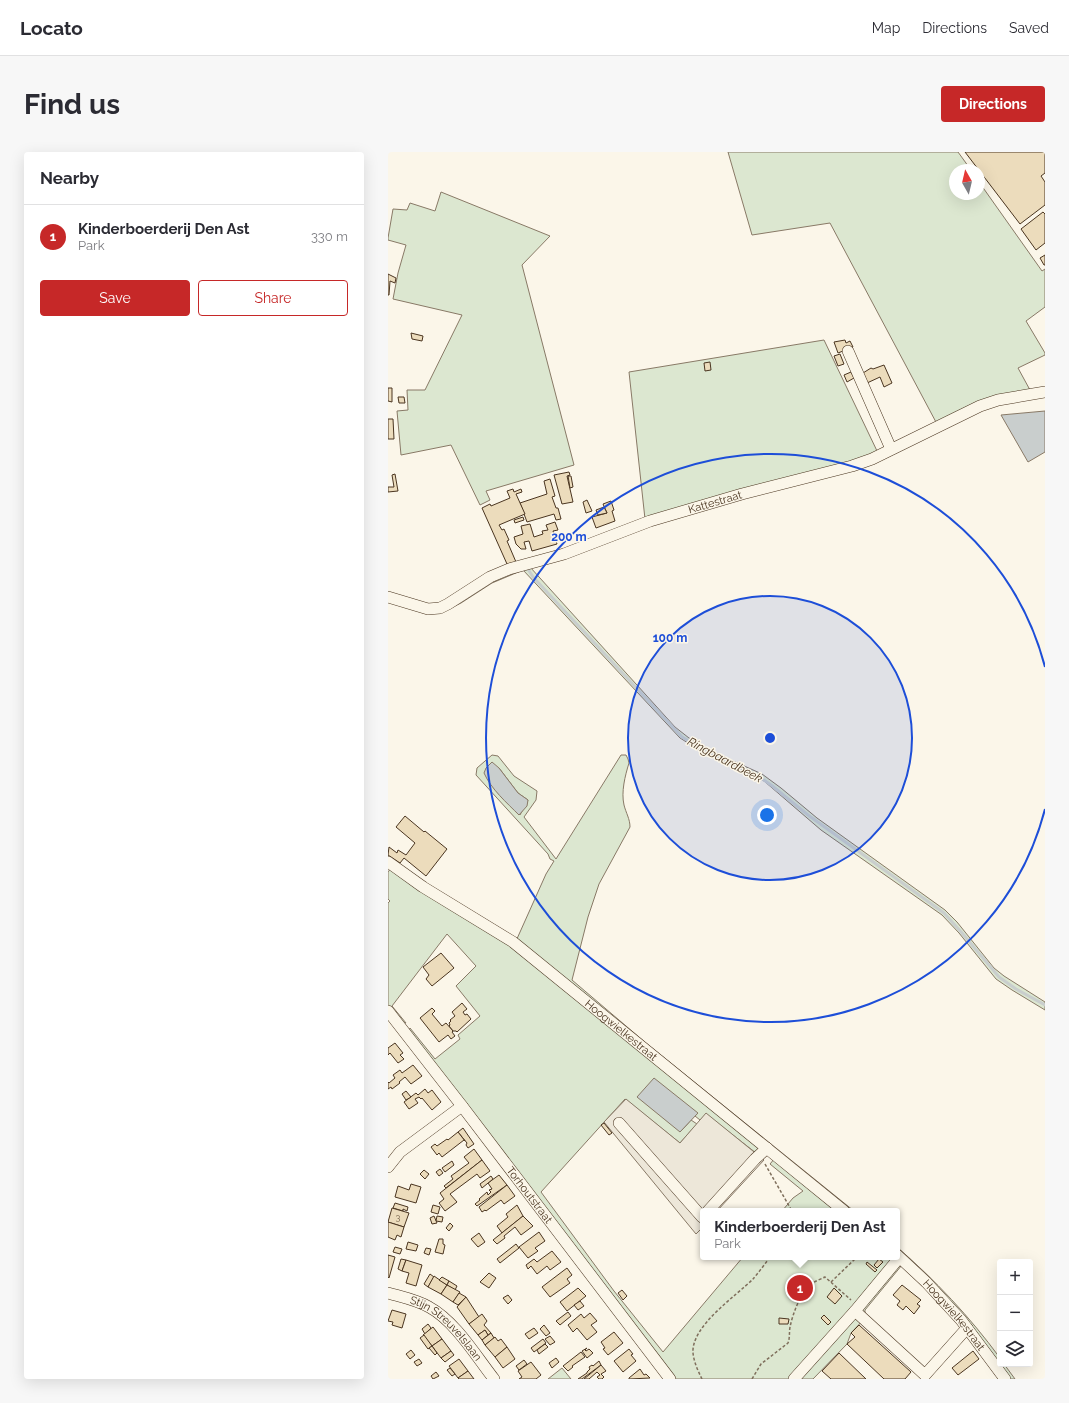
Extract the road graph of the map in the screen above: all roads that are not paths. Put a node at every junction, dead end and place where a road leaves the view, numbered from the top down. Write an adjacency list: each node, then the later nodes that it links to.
1 (848, 351): 3 (street)
2 (1045, 392): 3 (street, Kattestraat)
3 (891, 449): 4 (street, Kattestraat)
4 (388, 597)
5 (388, 862): 9 (street, Hoogwielkestraat)
6 (388, 1011): 7 (street, Torhoutstraat)
7 (462, 1106): 10 (street); 21 (street, Torhoutstraat)
8 (619, 1123): 13 (street)
9 (765, 1151): 11 (street); 12 (street, Hoogwielkestraat)
10 (388, 1166)
11 (711, 1208)
12 (840, 1208)
13 (700, 1215)
14 (900, 1258): 18 (street, Hoogwielkestraat)
15 (895, 1260): 17 (street)
16 (388, 1293): 20 (street, Stijn Streuvelslaan)
17 (856, 1309): 19 (street); 22 (street)
18 (967, 1328): 19 (street); 23 (street, Hoogwielkestraat)
19 (923, 1377)
20 (494, 1379)
21 (670, 1379)
22 (794, 1379)
23 (1006, 1379)

